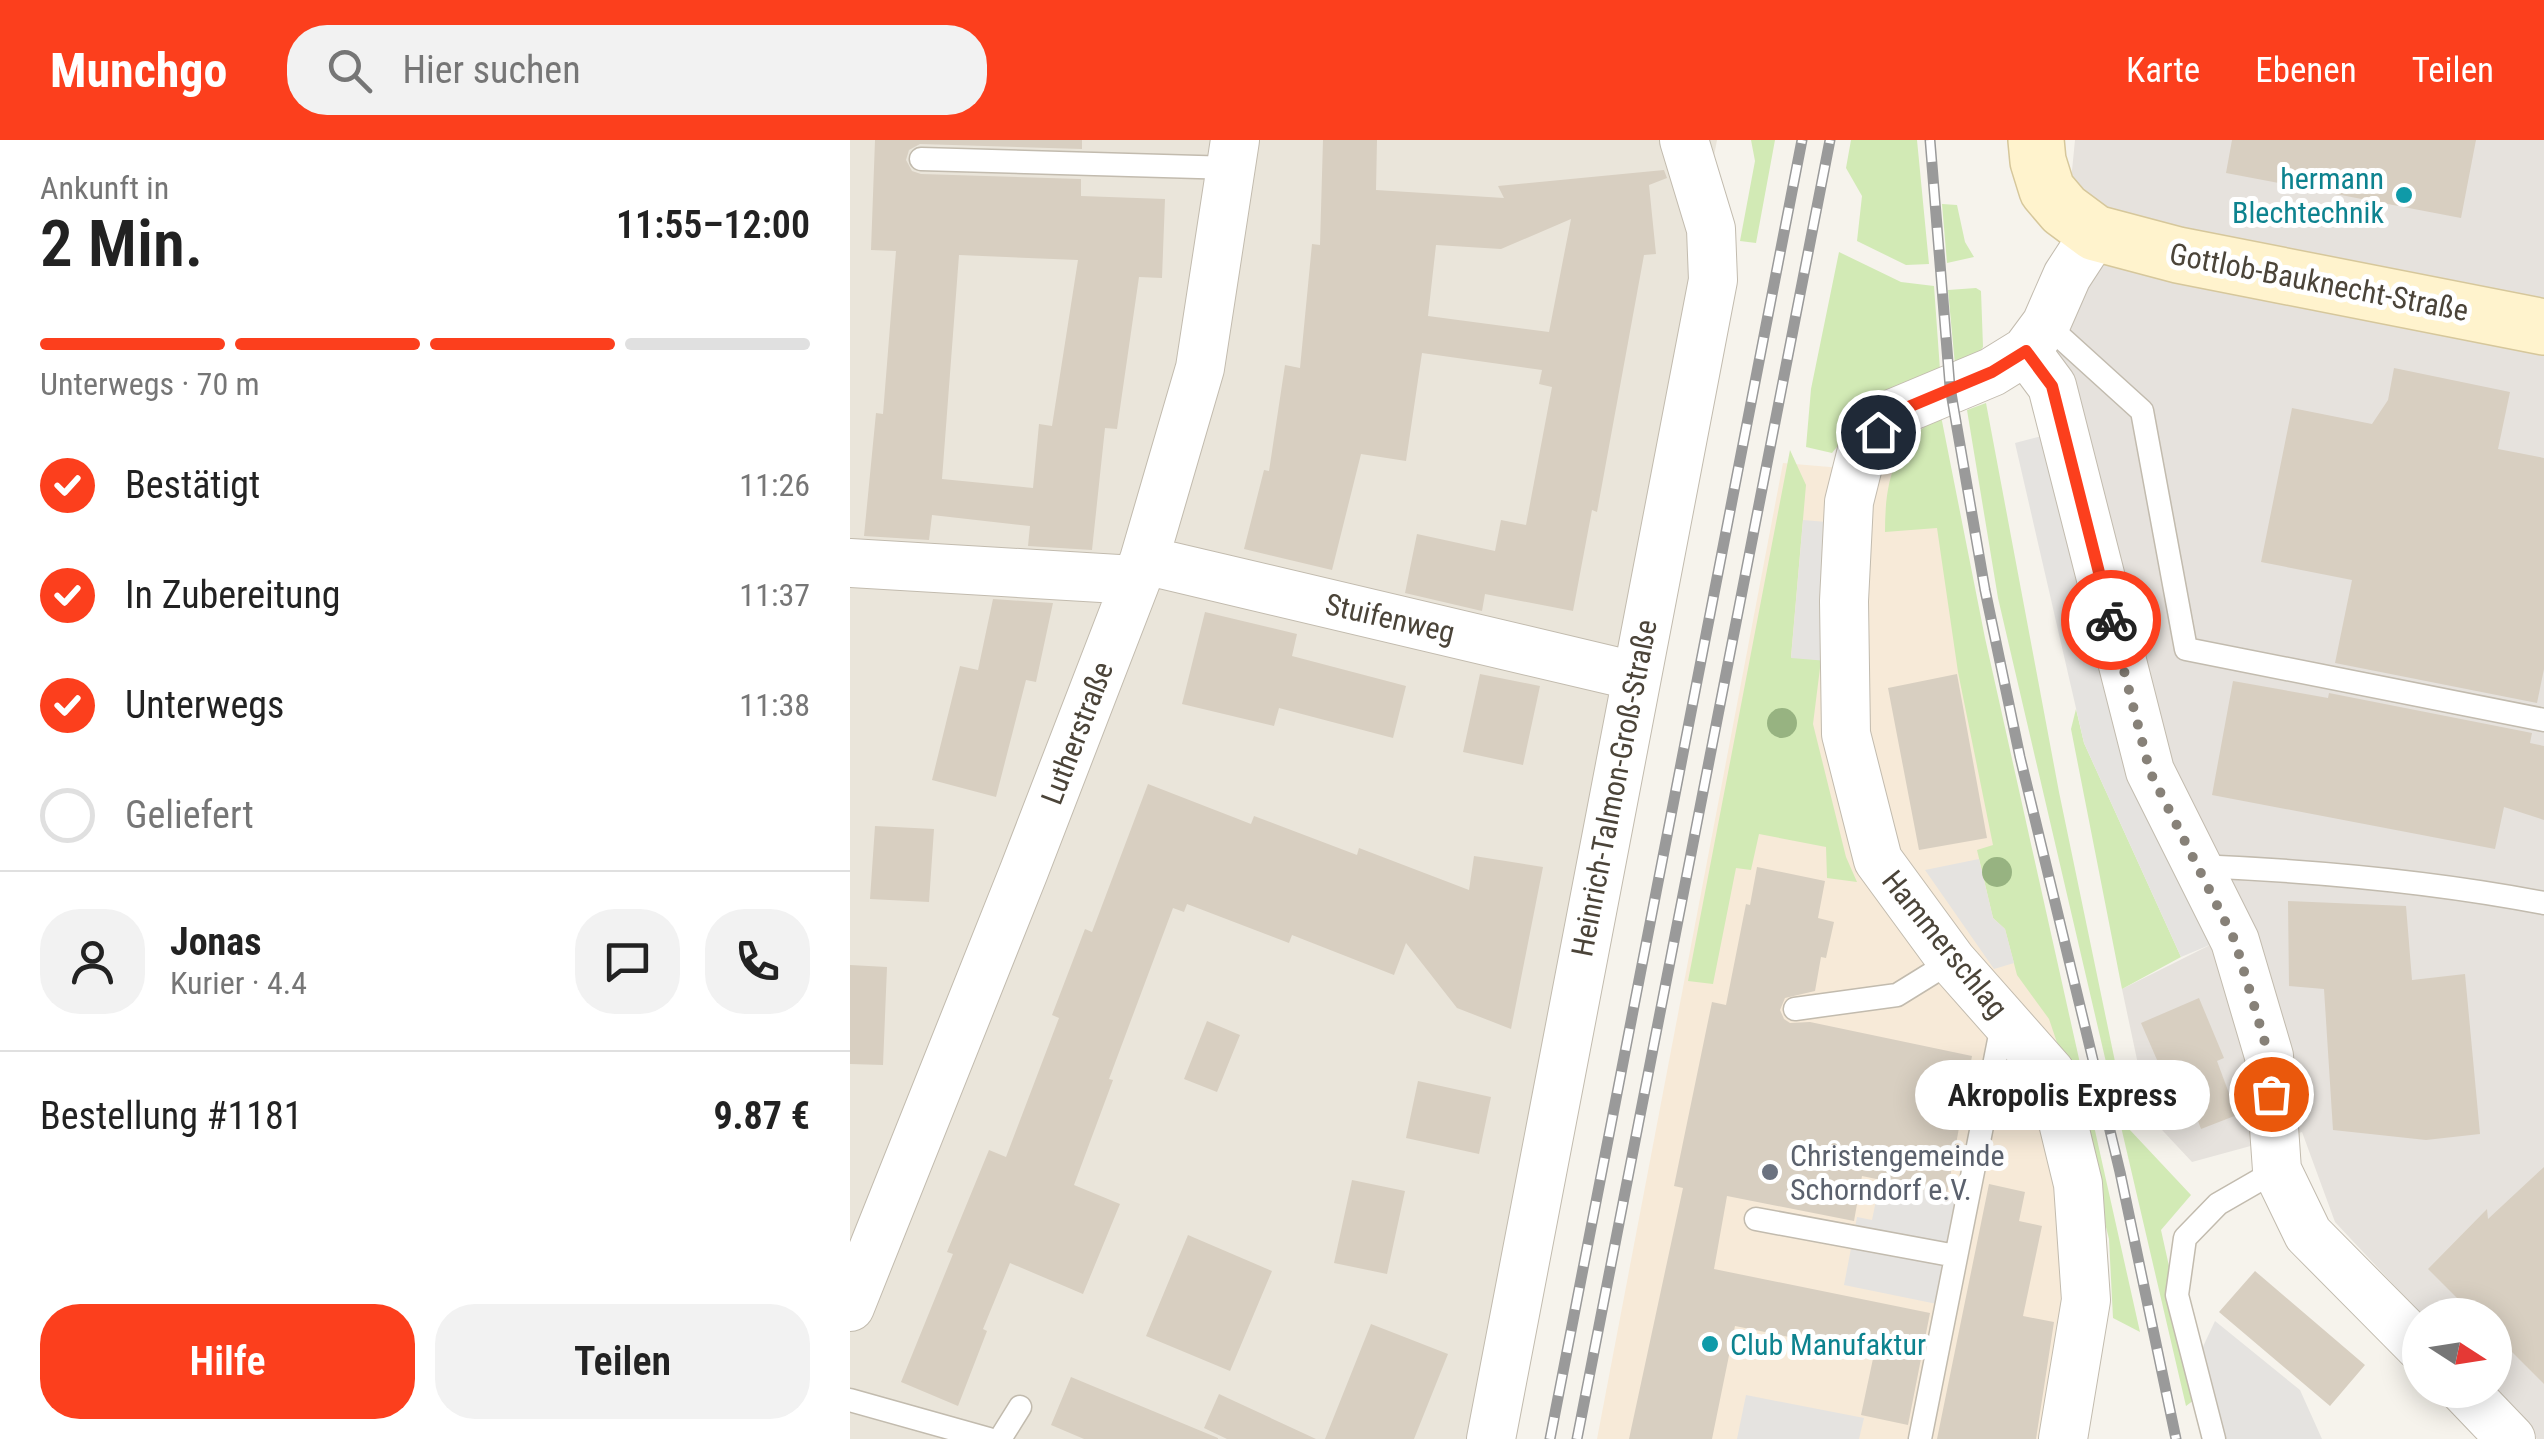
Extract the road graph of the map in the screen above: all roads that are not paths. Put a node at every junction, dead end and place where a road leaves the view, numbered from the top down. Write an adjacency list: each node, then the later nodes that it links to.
1 (1684, 140): 10 (street, Heinrich-Talmon-Groß-Straße)
2 (2036, 140): 5 (street)
3 (1234, 154): 4 (lane); 9 (street, Lutherstraße)
4 (921, 160)
5 (2095, 233): 6 (street, Gottlob-Bauknecht-Straße); 7 (street)
6 (2544, 327)
7 (2036, 337): 11 (lane); 12 (street); 14 (street, Hammerschlag)
8 (850, 563): 9 (street, Stuifenweg)
9 (1139, 570): 10 (street, Stuifenweg); 20 (street, Lutherstraße)
10 (1635, 676): 27 (street, Heinrich-Talmon-Groß-Straße)
11 (2544, 720)
12 (2198, 866): 13 (lane); 17 (street)
13 (2544, 904)
14 (1952, 962): 15 (lane); 16 (street, Hammerschlag)
15 (1795, 1009)
16 (2004, 1016): 19 (lane); 29 (street, Hammerschlag)
17 (2277, 1170): 21 (street); 30 (lane)
18 (1756, 1219): 19 (lane)
19 (1956, 1256): 28 (lane)
20 (850, 1306)
21 (2402, 1329)
22 (850, 1400): 25 (lane)
23 (1020, 1407): 26 (lane)
24 (2481, 1408): 31 (street)
25 (988, 1439)
26 (1000, 1439)
27 (1491, 1439)
28 (1920, 1439)
29 (2063, 1439)
30 (2214, 1439)
31 (2511, 1439)

